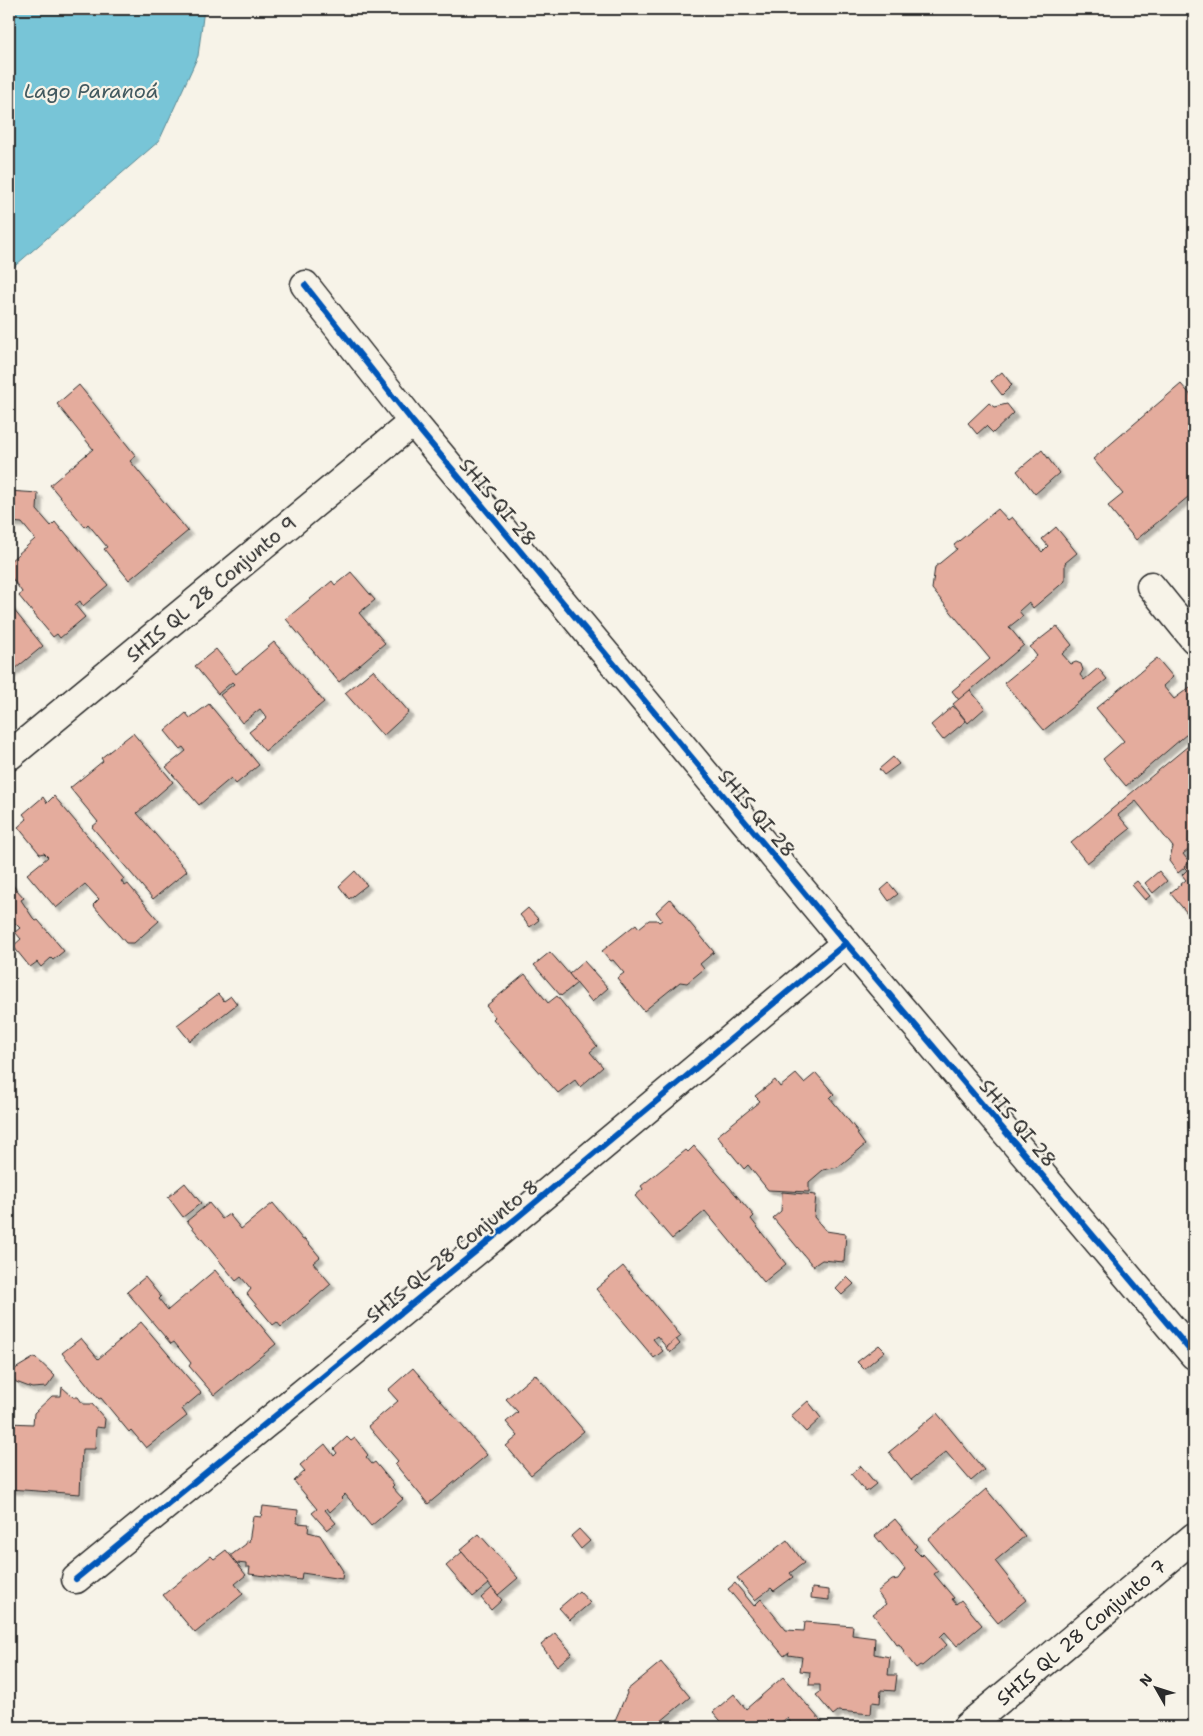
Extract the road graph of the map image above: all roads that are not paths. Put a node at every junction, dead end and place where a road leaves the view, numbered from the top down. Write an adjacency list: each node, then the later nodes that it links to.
1 (304, 285): 2 (street, SHIS QI 28)
2 (412, 422): 5 (street, SHIS QL 28 Conjunto 9); 6 (street, SHIS QI 28)
3 (1151, 586): 4 (street)
4 (1194, 639)
5 (9, 756)
6 (846, 943): 7 (street, SHIS QI 28); 9 (street, SHIS QL 28 Conjunto 8)
7 (1194, 1355)
8 (1194, 1536): 10 (street, SHIS QL 28 Conjunto 7)
9 (76, 1579)
10 (967, 1727)

